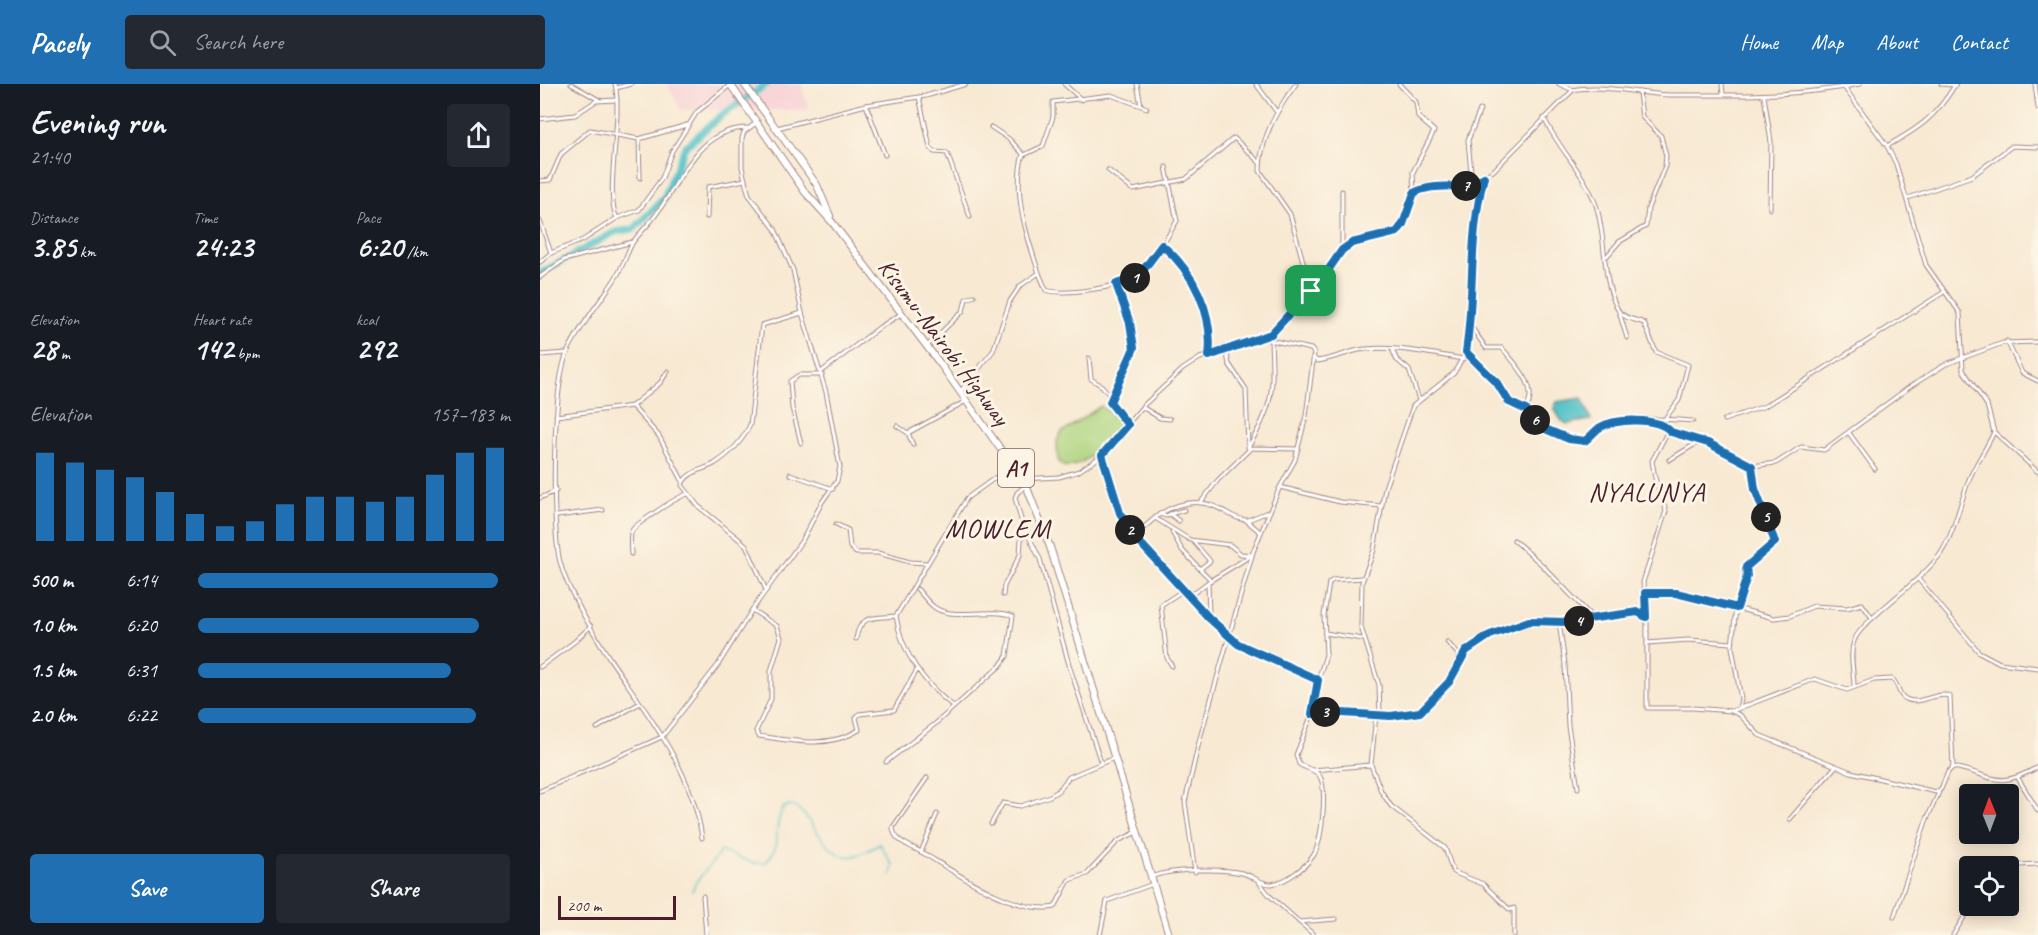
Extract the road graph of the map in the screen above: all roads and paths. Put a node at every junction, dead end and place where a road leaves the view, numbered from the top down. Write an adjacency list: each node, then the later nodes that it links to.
1 (571, 84): 24 (street)
2 (631, 84): 17 (street)
3 (730, 84): 35 (highway, A1); 36 (street)
4 (966, 84): 23 (street)
5 (1064, 84): 26 (street)
6 (1137, 84): 28 (street)
7 (1256, 84): 32 (street)
8 (1296, 84): 32 (street)
9 (1399, 84): 58 (street)
10 (1559, 84): 19 (street)
11 (1722, 84): 21 (street)
12 (1860, 84): 18 (street)
13 (1941, 84): 14 (street)
14 (1955, 84): 42 (street)
15 (2035, 84): 30 (street)
16 (745, 85): 39 (highway, A1)
17 (616, 86): 25 (street)
18 (1844, 87): 22 (street); 42 (street)
19 (1573, 90): 20 (street); 34 (street)
20 (1639, 92): 21 (street); 70 (street)
21 (1723, 94): 22 (street)
22 (1764, 96): 60 (street)
23 (919, 97): 27 (street); 61 (street)
24 (599, 100): 25 (street); 33 (street)
25 (617, 100): 40 (street)
26 (1082, 100): 28 (street); 45 (street)
27 (866, 105): 39 (street); 44 (street)
28 (1141, 105): 29 (street)
29 (1148, 108)
30 (2038, 108)
31 (1480, 110): 54 (street)
32 (1277, 112): 46 (street)
33 (540, 118)
34 (1544, 118): 49 (street); 70 (street)
35 (758, 122): 38 (street); 56 (highway, A1)
36 (687, 125): 41 (street); 62 (street)
37 (991, 127): 45 (street)
38 (749, 128): 51 (street); 66 (street)
39 (777, 128): 53 (highway, A1)
40 (617, 135): 41 (street); 52 (street); 62 (street)
41 (639, 139): 50 (street)
42 (1887, 146): 59 (street)
43 (2038, 147): 59 (street)
44 (885, 155)
45 (1022, 156): 72 (street)
46 (1260, 163): 55 (street); 75 (street)
47 (1166, 167): 55 (street)
48 (1108, 170): 55 (street)
49 (1484, 177): 54 (street); 81 (street)
50 (640, 178)
51 (745, 180): 63 (street); 78 (street)
52 (540, 181)
53 (814, 181): 56 (highway); 65 (highway, A1)
54 (1472, 183): 58 (street)
55 (1170, 184): 67 (street)
56 (802, 188): 65 (highway, A1)
57 (1342, 191): 68 (street)
58 (1414, 193): 68 (street)
59 (1908, 198): 76 (street)
60 (1770, 208)
61 (970, 217)
62 (617, 218): 69 (street)
63 (707, 218)
64 (540, 221): 69 (street)
65 (832, 222): 80 (highway, Kisumu-Nairobi Highway / A1)
66 (633, 242): 73 (street); 91 (street)
67 (1162, 245): 74 (street); 93 (street)
68 (1342, 250): 75 (street)
69 (551, 253): 71 (street)
70 (1606, 257): 79 (street)
71 (540, 262)
72 (1039, 273): 74 (street); 101 (street)
73 (540, 277)
74 (1116, 284): 102 (street)
75 (1311, 291): 83 (street)
76 (1945, 292): 96 (street); 112 (street)
77 (974, 296): 87 (street)
78 (802, 313): 99 (street); 132 (street)
79 (1620, 313): 82 (street); 111 (street)
80 (901, 314): 87 (highway, Kisumu-Nairobi Highway / A1); 99 (street)
81 (1469, 323): 90 (street); 107 (street)
82 (1627, 338)
83 (1263, 339): 84 (street); 88 (street)
84 (1270, 340): 94 (street); 123 (street)
85 (2007, 341): 86 (street); 96 (street); 100 (street)
86 (2038, 342)
87 (927, 346): 101 (highway, Kisumu-Nairobi Highway / A1)
88 (1226, 349): 93 (street); 123 (street)
89 (1393, 351): 94 (street); 97 (street); 104 (street)
90 (1466, 352): 97 (street); 107 (street)
91 (567, 353): 92 (street); 108 (street)
92 (540, 355)
93 (1209, 356): 106 (street)
94 (1313, 357): 124 (street)
95 (1089, 358): 102 (street)
96 (1963, 358): 117 (street); 119 (street)
97 (1463, 359): 104 (street)
98 (668, 371): 105 (street)
99 (822, 374): 121 (street); 135 (street)
100 (2038, 381)
101 (960, 392): 103 (highway, Kisumu-Nairobi Highway / A1)
102 (1111, 397): 114 (street)
103 (966, 400): 118 (street); 127 (highway, Kisumu-Nairobi Highway / A1)
104 (1419, 400): 140 (street)
105 (632, 406): 108 (street); 132 (street)
106 (1142, 407): 109 (street); 114 (street)
107 (1526, 410): 110 (street)
108 (556, 416): 136 (street)
109 (1170, 419)
110 (1650, 420): 111 (street); 116 (street)
111 (1664, 420): 113 (street)
112 (1724, 420)
113 (1693, 421)
114 (1128, 425): 125 (street)
115 (897, 426): 118 (street)
116 (1671, 432): 120 (street); 167 (street)
117 (1994, 432): 130 (street); 162 (street)
118 (908, 433): 122 (street)
119 (1849, 434): 128 (street); 129 (street)
120 (1699, 442): 126 (street); 128 (street)
121 (801, 443)
122 (913, 445)
123 (1249, 448): 124 (street); 139 (street)
124 (1298, 449): 134 (street)
125 (1102, 455): 133 (street); 154 (street)
126 (1669, 460)
127 (1013, 465): 133 (highway, Kisumu-Nairobi Highway / A1); 159 (street)
128 (1752, 466): 170 (street)
129 (1875, 470)
130 (2038, 472)
131 (790, 474): 135 (street)
132 (682, 481): 137 (street)
133 (1025, 482): 150 (street); 201 (highway, Kisumu-Nairobi Highway / A1)
134 (1280, 487): 140 (street); 143 (street)
135 (833, 489): 166 (street)
136 (556, 491): 138 (street); 146 (street)
137 (687, 495): 157 (street); 166 (street)
138 (540, 498)
139 (1201, 502): 144 (street); 148 (street)
140 (1382, 506): 161 (street)
141 (603, 510): 146 (street)
142 (1184, 510): 145 (street)
143 (1270, 511): 148 (street); 153 (street)
144 (1160, 514): 145 (street); 147 (street)
145 (1170, 514): 149 (street)
146 (557, 516): 178 (street)
147 (1155, 518): 152 (street); 154 (street)
148 (1246, 520): 153 (street)
149 (1179, 521)
150 (1022, 523): 168 (street); 203 (street)
151 (836, 524): 159 (street)
152 (1171, 531): 155 (street); 160 (street)
153 (1261, 533): 158 (street)
154 (1134, 536): 165 (street)
155 (1190, 540): 158 (street); 160 (street)
156 (1514, 540): 175 (street)
157 (631, 554)
158 (1252, 555): 163 (street); 180 (street)
159 (927, 563): 172 (street)
160 (1200, 569): 163 (street)
161 (1363, 578): 179 (street); 182 (street)
162 (1919, 580): 176 (street); 189 (street)
163 (1209, 581): 169 (street); 174 (street)
164 (917, 589): 194 (street)
165 (1185, 589): 169 (street); 187 (street)
166 (766, 590): 171 (street)
167 (1645, 593): 170 (street); 173 (street)
168 (1003, 595)
169 (1190, 595): 174 (street)
170 (1736, 608): 176 (street); 185 (street)
171 (752, 610): 190 (street); 200 (street)
172 (896, 616): 181 (street); 190 (street)
173 (1646, 617): 175 (street); 184 (street)
174 (1209, 618): 180 (street)
175 (1593, 618): 177 (street)
176 (1872, 618): 192 (street)
177 (1559, 622): 186 (street); 211 (street)
178 (591, 626): 188 (street); 193 (street)
179 (1325, 633): 182 (street); 191 (street)
180 (1230, 637): 191 (street); 223 (street)
181 (856, 639)
182 (1363, 639): 198 (street)
183 (1447, 642): 186 (street)
184 (1647, 643): 185 (street); 196 (street)
185 (1732, 643): 195 (street)
186 (1461, 656): 198 (street)
187 (1172, 666)
188 (540, 667)
189 (2038, 668)
190 (917, 670): 194 (street)
191 (1318, 680): 197 (street)
192 (1854, 686): 195 (street); 206 (street)
193 (640, 703): 199 (street); 200 (street)
194 (953, 706): 202 (street)
195 (1739, 708): 196 (street)
196 (1731, 711): 205 (street)
197 (1312, 714): 198 (street); 208 (street)
198 (1378, 715): 204 (street)
199 (597, 728)
200 (662, 737): 212 (street); 219 (street)
201 (1115, 758): 203 (street); 218 (highway, A1)
202 (886, 762)
203 (1101, 763): 217 (street)
204 (1371, 765): 208 (street); 236 (street)
205 (1836, 766): 213 (street); 216 (street)
206 (1953, 767): 210 (street); 213 (street)
207 (2038, 767): 210 (street)
208 (1312, 770): 225 (street)
209 (927, 778): 220 (street)
210 (2018, 778): 214 (street)
211 (1578, 788)
212 (540, 791)
213 (1939, 792): 229 (street)
214 (2038, 811)
215 (937, 814): 220 (street)
216 (1790, 819)
217 (991, 824)
218 (1137, 832): 220 (street); 224 (highway, A1)
219 (702, 838)
220 (921, 852)
221 (2038, 864): 222 (street)
222 (2019, 865)
223 (1195, 872): 224 (street); 225 (street)
224 (1151, 877): 226 (highway, A1)
225 (1256, 878): 231 (street)
226 (1153, 885): 233 (street); 234 (highway, A1)
227 (704, 896): 232 (street)
228 (1965, 916): 237 (street)
229 (1894, 917)
230 (1336, 919): 231 (street)
231 (1299, 922): 235 (street)
232 (706, 935)
233 (1100, 935)
234 (1169, 935)
235 (1314, 935)
236 (1514, 935)
237 (1953, 935)

